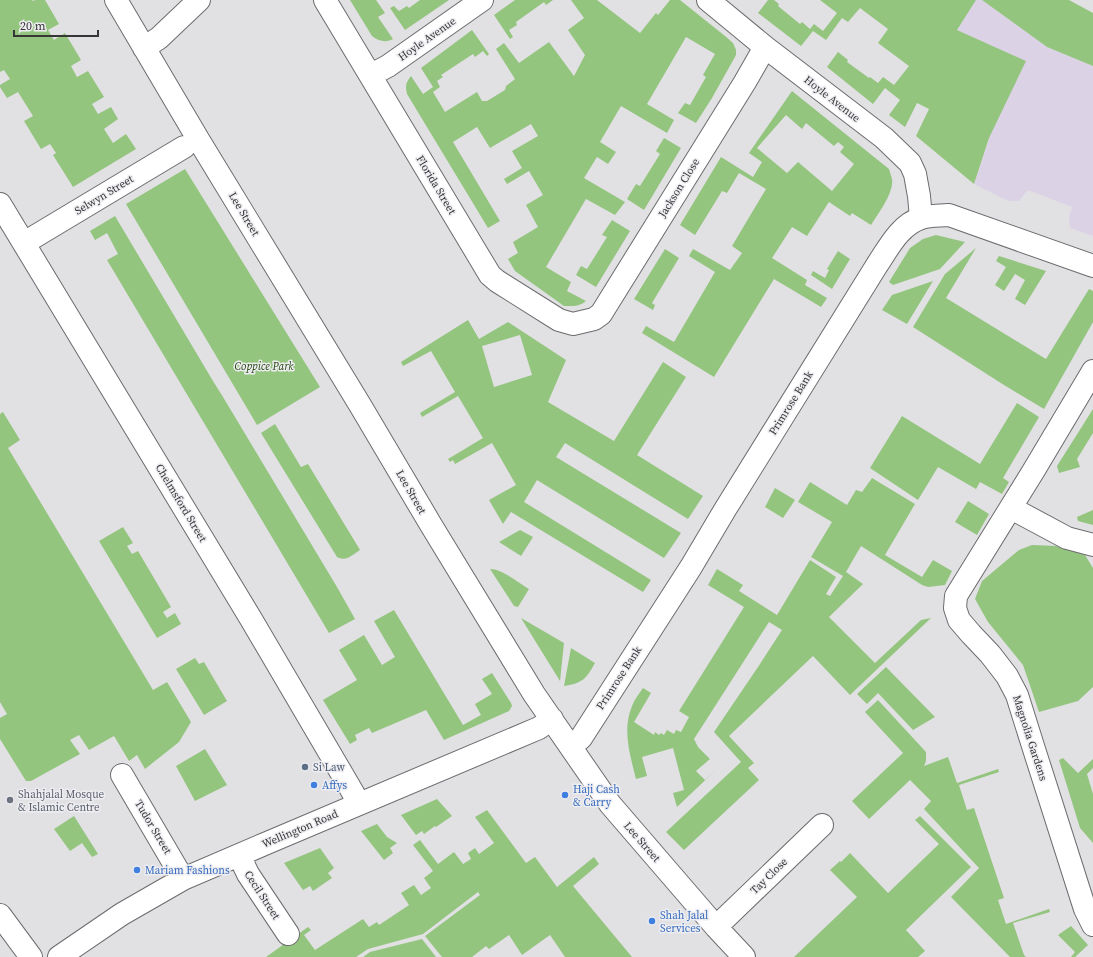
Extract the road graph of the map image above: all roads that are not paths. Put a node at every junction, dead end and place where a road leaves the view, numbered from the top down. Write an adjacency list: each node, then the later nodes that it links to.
1 (116, 0): 7 (street, Lee Street)
2 (199, 0): 7 (street)
3 (325, 0): 8 (street, Florida Street)
4 (482, 0): 8 (street, Hoyle Avenue)
5 (708, 0): 6 (street, Hoyle Avenue)
6 (765, 47): 11 (street, Hoyle Avenue); 14 (street, Jackson Close)
7 (144, 48): 18 (street, Lee Street)
8 (371, 75): 14 (street, Florida Street)
9 (184, 147): 12 (street, Selwyn Street)
10 (0, 204): 12 (street, Chelmsford Street)
11 (921, 218): 13 (street, Primrose Bank); 19 (street, Primrose Bank)
12 (24, 243): 21 (street, Chelmsford Street)
13 (1093, 266)
14 (586, 321)
15 (1093, 371): 16 (street, Magnolia Gardens)
16 (1011, 508): 17 (street); 26 (street, Magnolia Gardens)
17 (1093, 545)
18 (552, 719): 19 (street, Lee Street); 21 (street, Wellington Road)
19 (570, 746): 27 (street, Lee Street)
20 (122, 775): 24 (street, Tudor Street)
21 (359, 804): 23 (street, Wellington Road)
22 (822, 825): 27 (street, Tay Close)
23 (239, 855): 24 (street, Wellington Road); 28 (street, Cecil Street)
24 (183, 879): 30 (street, Wellington Road)
25 (0, 915): 29 (street)
26 (1093, 925)
27 (716, 927): 31 (street, Lee Street)
28 (288, 934)
29 (31, 957)
30 (59, 957)
31 (744, 957)

